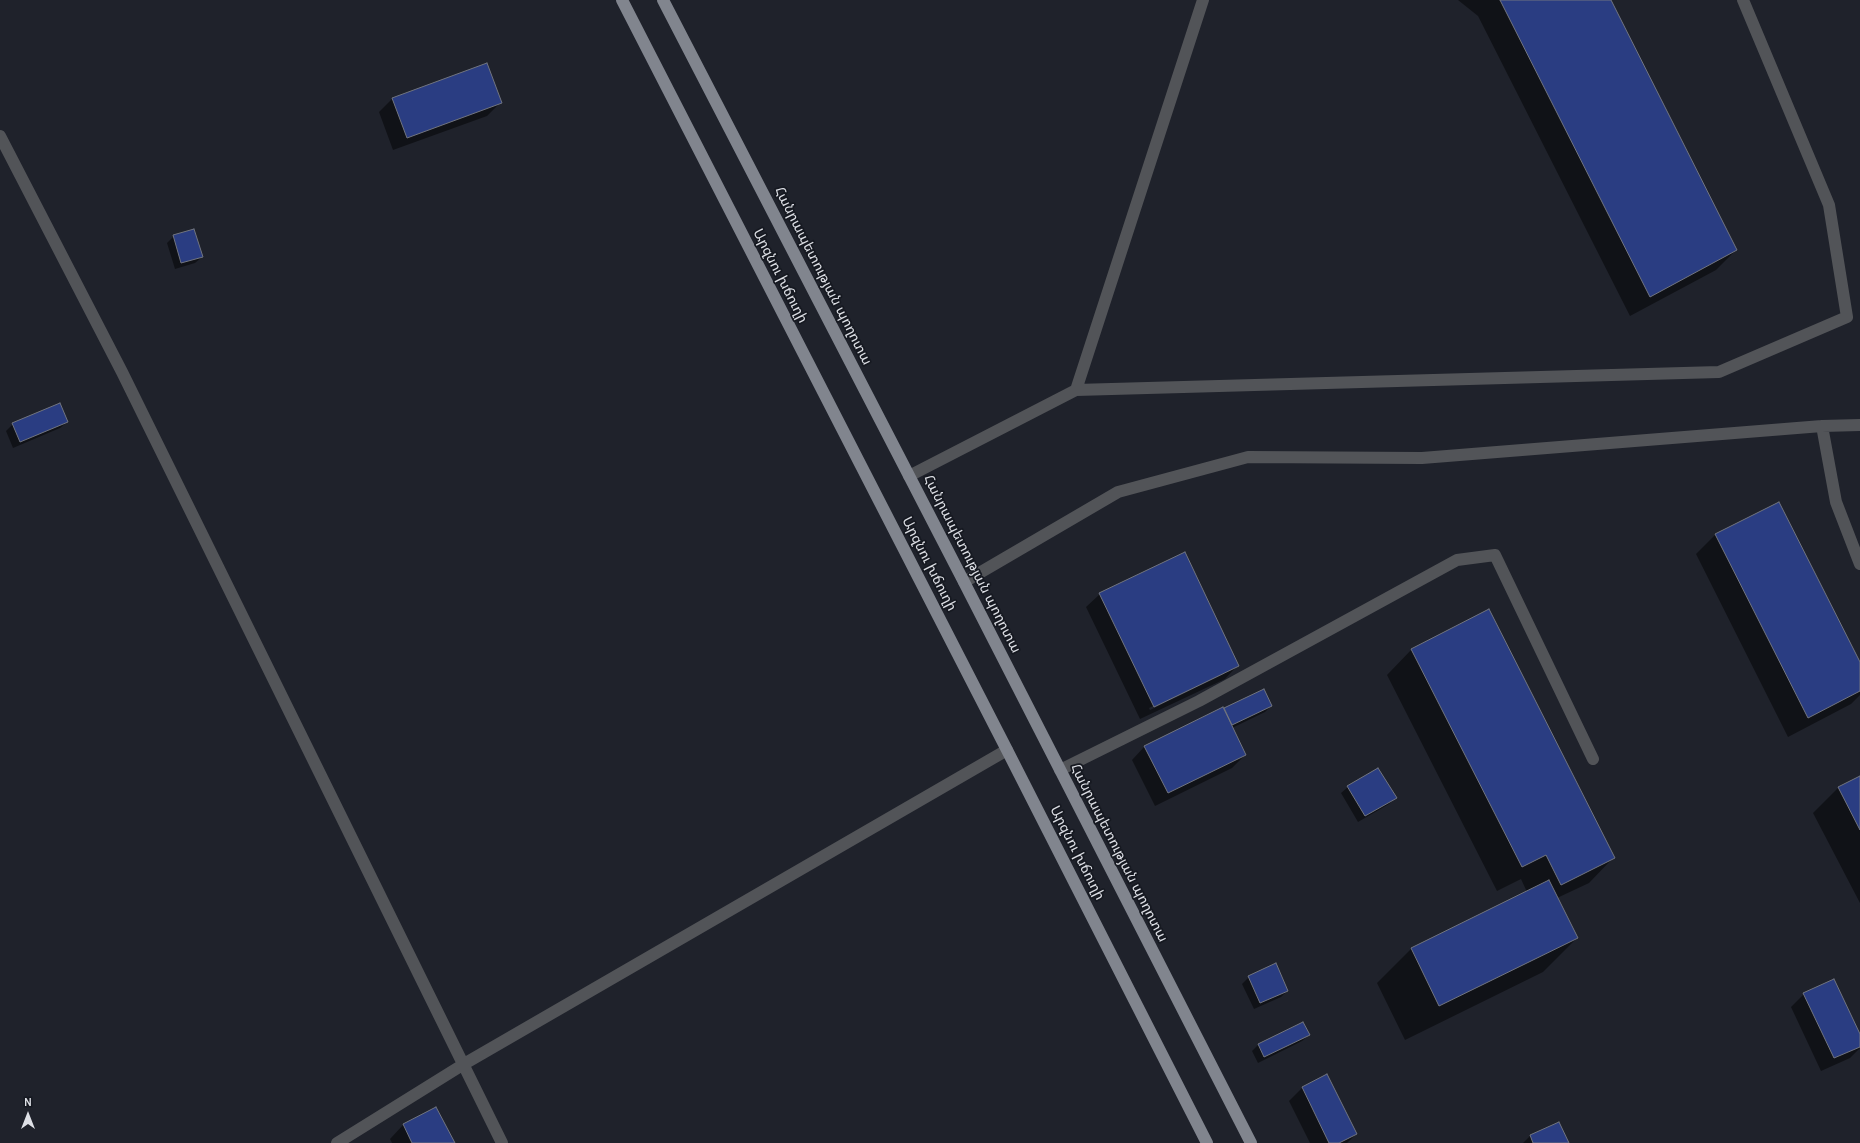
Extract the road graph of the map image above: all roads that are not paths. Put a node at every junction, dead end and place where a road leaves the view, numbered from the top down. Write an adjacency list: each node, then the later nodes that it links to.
1 (622, 0): 12 (main road, Արզնու խճուղի)
2 (663, 0): 9 (main road, Հանրապետության պողոտա)
3 (1203, 0): 6 (street)
4 (1743, 0): 6 (street)
5 (0, 136): 15 (street)
6 (1076, 390): 9 (street)
7 (1860, 425): 8 (street)
8 (1822, 426): 10 (street); 11 (street)
9 (910, 476): 11 (main road, Հանրապետության պողոտա)
10 (1860, 564)
11 (964, 582): 14 (main road, Հանրապետության պողոտա)
12 (1008, 750): 15 (street); 18 (main road, Արզնու խճուղի)
13 (1593, 759): 14 (street)
14 (1060, 770): 19 (main road, Հանրապետության պողոտա)
15 (464, 1064): 16 (street); 17 (street)
16 (337, 1143)
17 (502, 1143)
18 (1207, 1143)
19 (1251, 1143)

